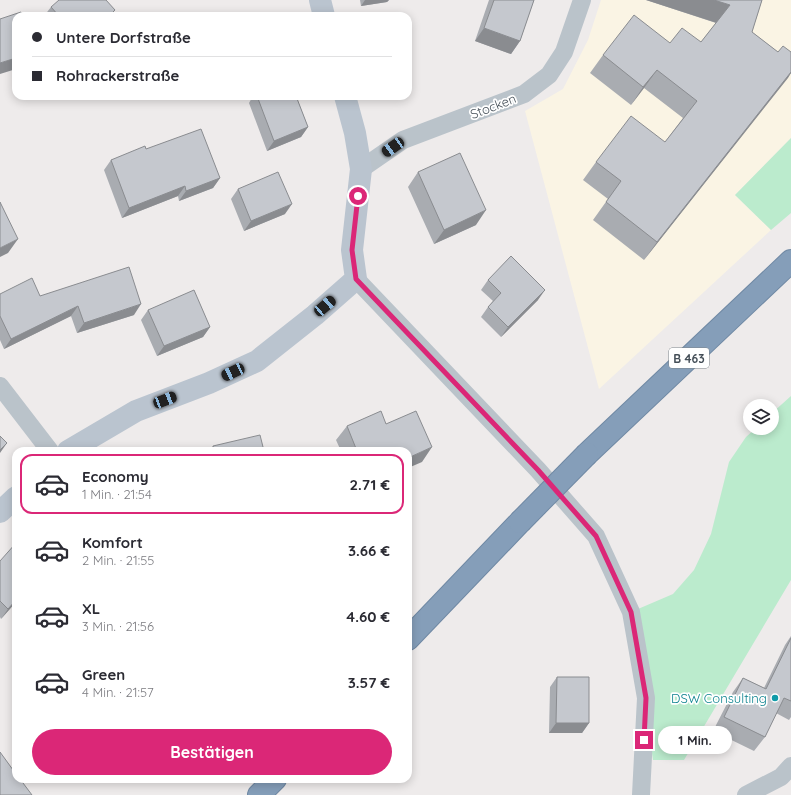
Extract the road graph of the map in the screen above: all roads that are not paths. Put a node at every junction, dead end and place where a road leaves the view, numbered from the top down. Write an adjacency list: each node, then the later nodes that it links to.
1 (320, 0): 3 (street)
2 (582, 0): 5 (street, Stocken)
3 (323, 12)
4 (346, 100): 5 (street)
5 (361, 169): 7 (street)
6 (791, 261): 13 (highway, B 463, bridge)
7 (356, 279): 10 (street); 17 (street)
8 (0, 386): 9 (street)
9 (47, 447)
10 (75, 447)
11 (12, 501): 12 (street)
12 (0, 512)
13 (412, 635)
14 (791, 766): 18 (street)
15 (271, 783): 16 (highway)
16 (260, 795)
17 (641, 795)
18 (746, 795)

